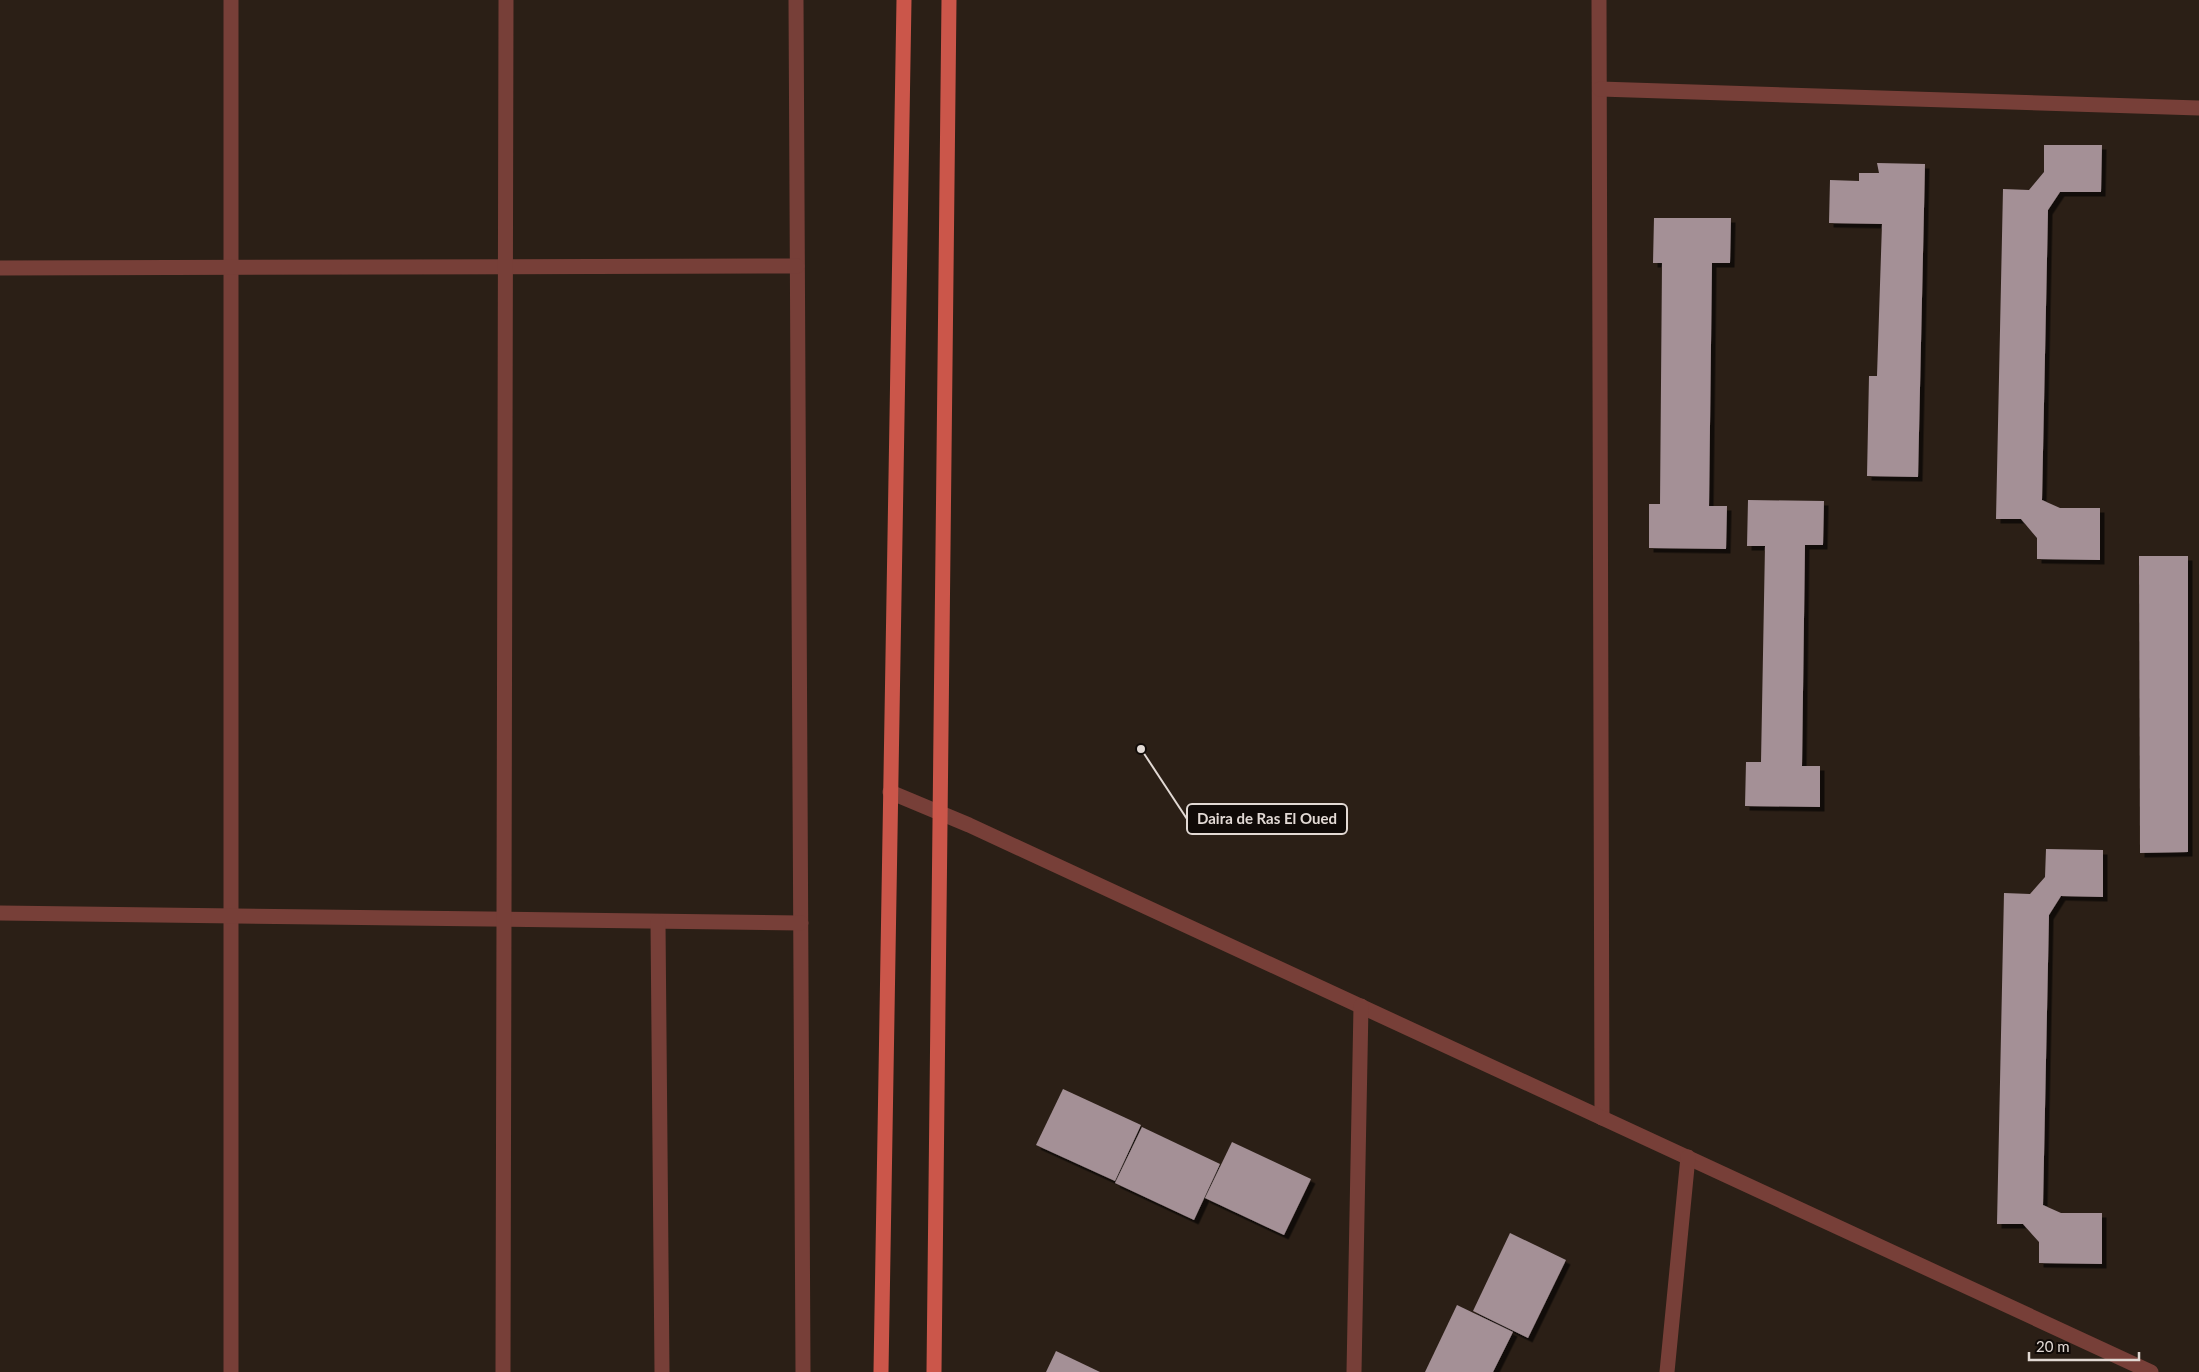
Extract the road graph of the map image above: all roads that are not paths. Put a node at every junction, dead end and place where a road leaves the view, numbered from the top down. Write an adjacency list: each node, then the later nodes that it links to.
1 (231, 0): 11 (street)
2 (506, 0): 9 (street)
3 (796, 0): 10 (street)
4 (904, 0): 13 (main road)
5 (949, 0): 14 (main road)
6 (1599, 0): 7 (street)
7 (1600, 89): 8 (street); 21 (street)
8 (2199, 108)
9 (506, 266): 10 (street); 11 (street); 17 (street)
10 (797, 266): 19 (street)
11 (232, 267): 12 (street); 16 (street)
12 (0, 268)
13 (890, 792): 14 (street); 27 (main road)
14 (941, 812): 20 (street); 28 (main road)
15 (0, 913): 16 (street)
16 (232, 916): 17 (street); 23 (street)
17 (504, 920): 18 (street); 24 (street)
18 (658, 922): 19 (street); 25 (street)
19 (801, 923): 26 (street)
20 (1360, 1006): 21 (street); 29 (street)
21 (1602, 1118): 22 (street)
22 (1688, 1157): 30 (street); 31 (street)
23 (231, 1372)
24 (502, 1372)
25 (662, 1372)
26 (803, 1372)
27 (882, 1372)
28 (934, 1372)
29 (1354, 1372)
30 (1667, 1372)
31 (2151, 1372)

